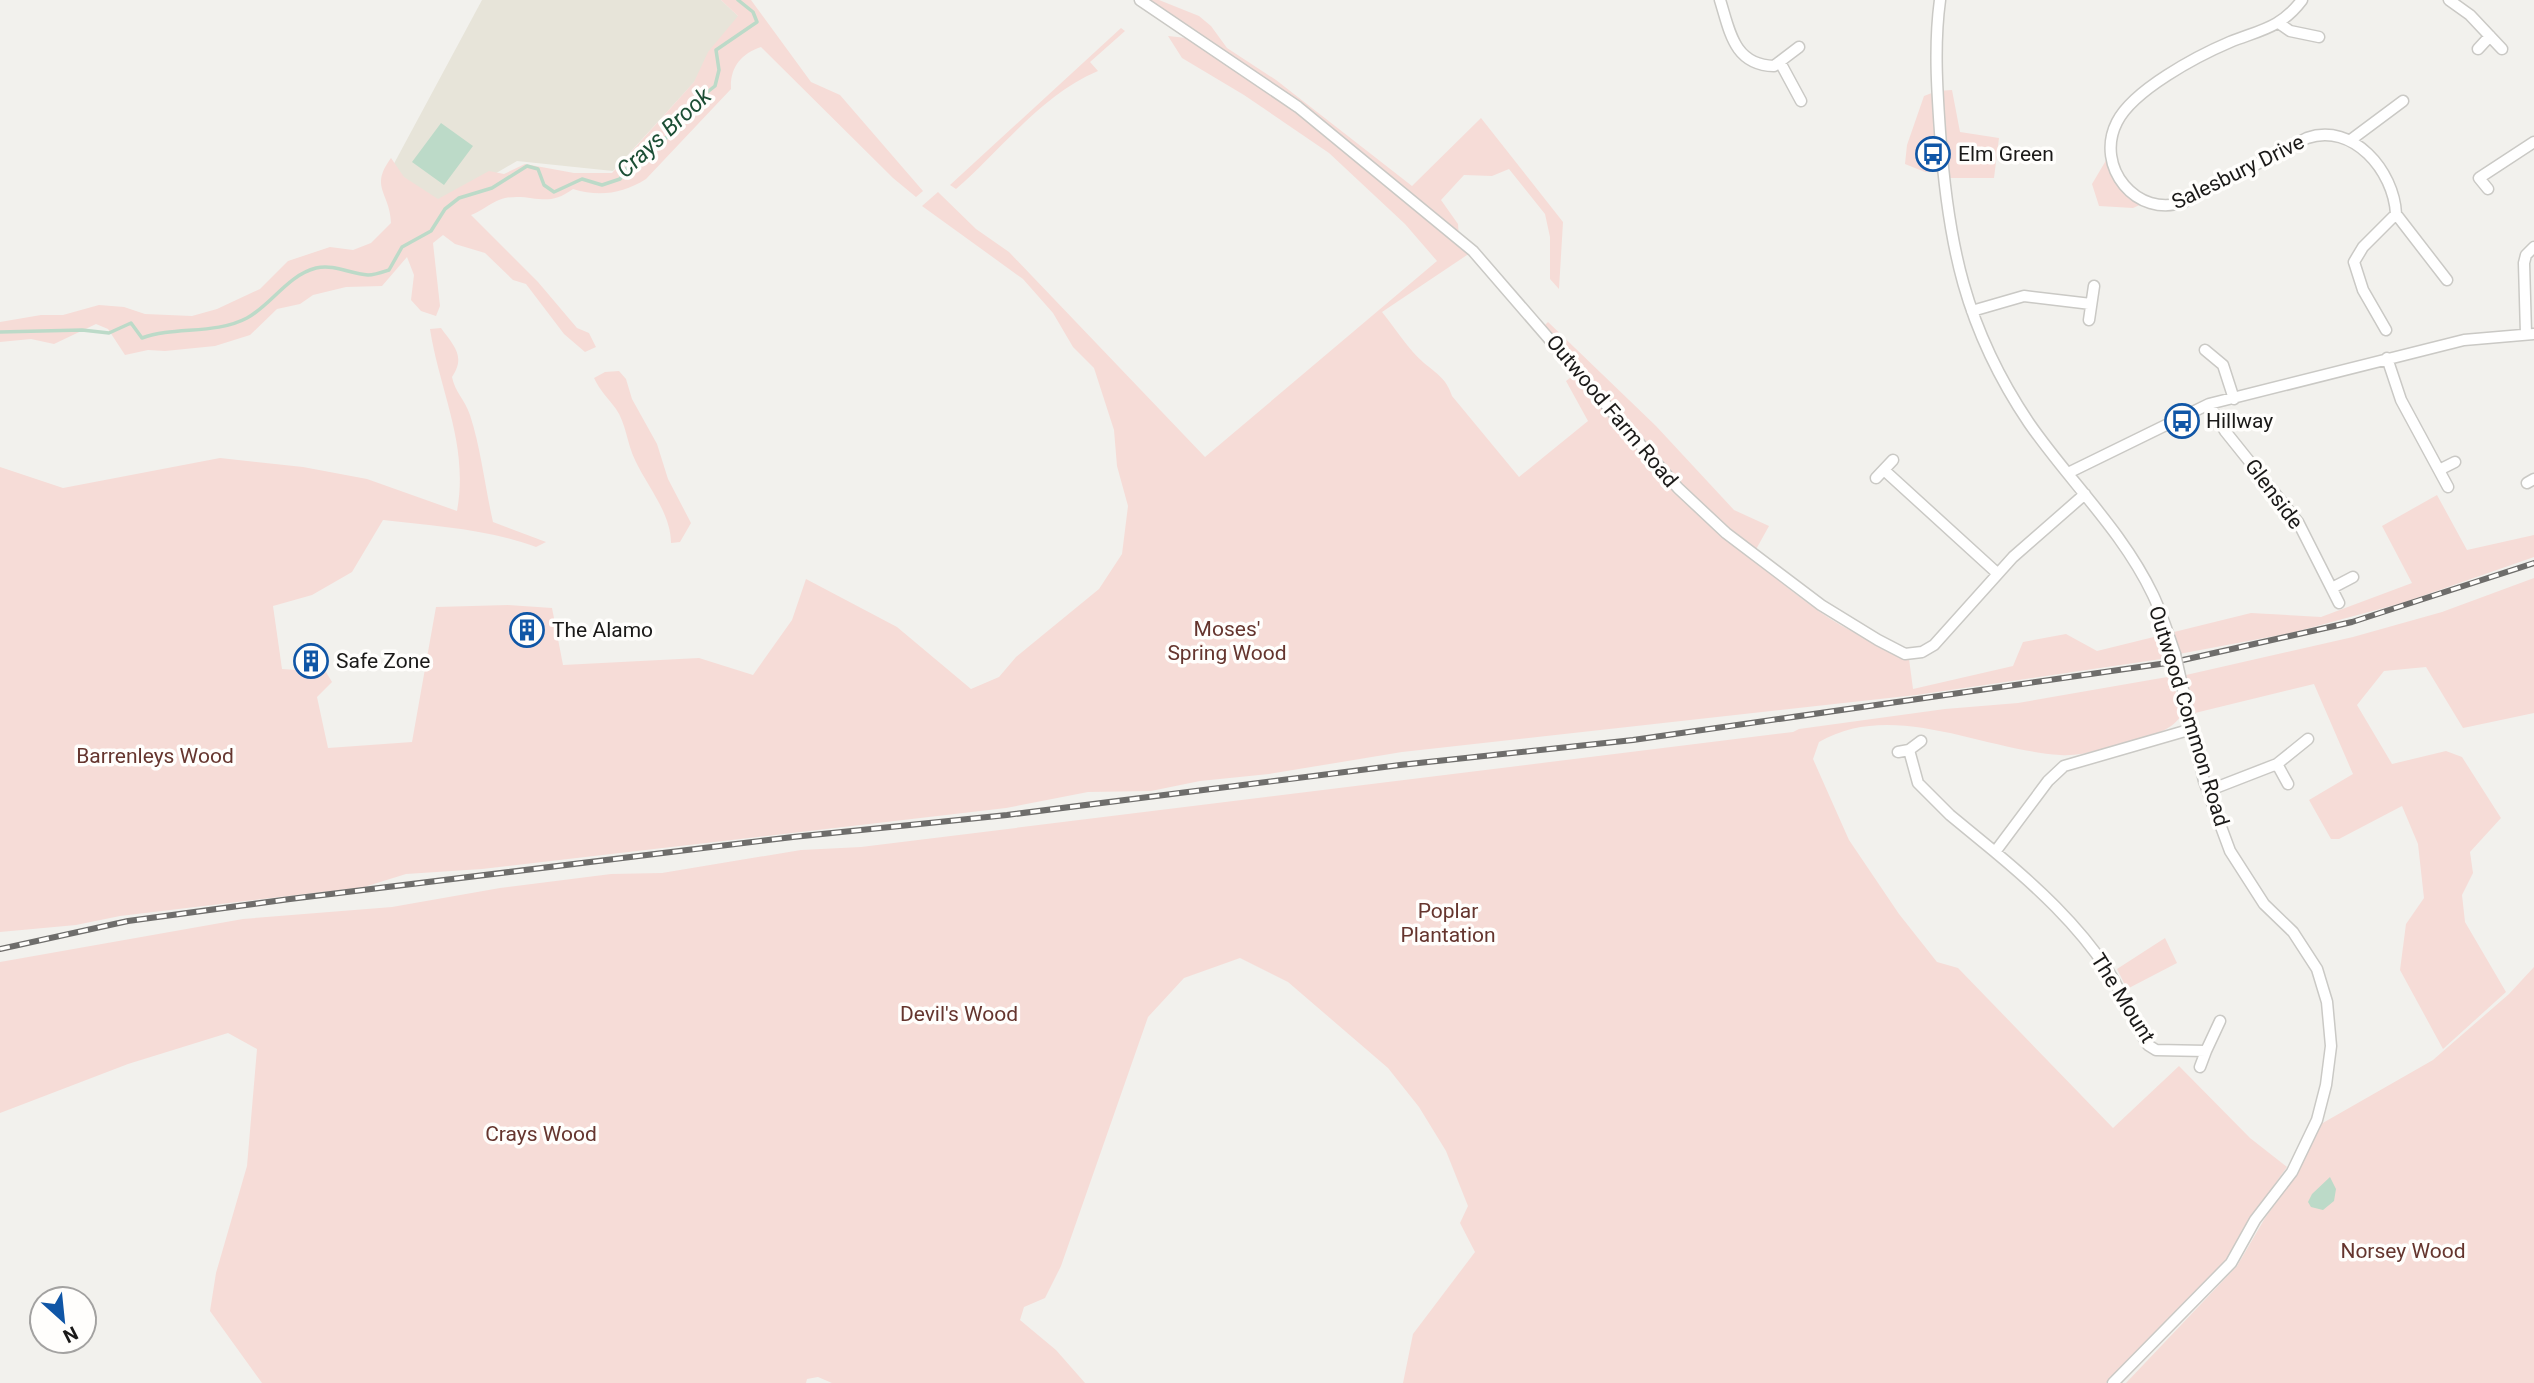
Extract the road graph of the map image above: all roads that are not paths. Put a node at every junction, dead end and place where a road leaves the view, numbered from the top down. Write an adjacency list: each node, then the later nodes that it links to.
1 (1140, 0): 39 (street, Outwood Farm Road)
2 (1720, 0): 12 (street)
3 (1940, 0): 23 (street)
4 (2302, 0): 6 (street, Salesbury Drive)
5 (2449, 0): 7 (street)
6 (2280, 24): 8 (street); 15 (street, Salesbury Drive)
7 (2490, 36): 10 (street); 11 (street)
8 (2319, 37)
9 (1799, 47): 12 (street)
10 (2478, 49)
11 (2502, 49)
12 (1781, 64): 13 (street)
13 (1801, 101)
14 (2403, 101): 15 (street)
15 (2352, 139): 18 (street)
16 (2534, 142): 17 (street)
17 (2488, 189)
18 (2396, 214): 20 (street); 25 (street)
19 (2534, 247): 26 (street)
20 (2447, 280)
21 (2094, 286): 22 (street)
22 (2091, 304): 23 (street); 24 (street)
23 (1972, 311): 35 (street)
24 (2089, 320)
25 (2386, 330)
26 (2530, 334): 28 (street)
27 (2205, 350): 29 (street)
28 (2387, 358): 29 (street); 34 (street)
29 (2234, 399): 30 (street)
30 (2209, 404): 35 (street); 41 (street, Glenside)
31 (1893, 460): 33 (street)
32 (2455, 462): 34 (street)
33 (1884, 470): 36 (street); 39 (street)
34 (2439, 470): 37 (street)
35 (2068, 472): 38 (street, Outwood Common Road)
36 (1876, 478)
37 (2448, 487)
38 (2085, 494): 39 (street, Outwood Farm Road); 43 (street, Outwood Common Road, bridge)
39 (1997, 573)
40 (2353, 577): 41 (street)
41 (2332, 588): 42 (street, Glenside)
42 (2339, 603)
43 (2192, 729): 50 (street, Outwood Common Road); 51 (street)
44 (2308, 740): 48 (street)
45 (1921, 741): 46 (street)
46 (1909, 750): 47 (street); 51 (street)
47 (1898, 752)
48 (2277, 764): 49 (street); 50 (street)
49 (2288, 784)
50 (2210, 790): 55 (street, Outwood Common Road)
51 (1995, 852): 53 (street, The Mount)
52 (2220, 1021): 53 (street)
53 (2206, 1051): 54 (street)
54 (2200, 1067)
55 (2113, 1383)

